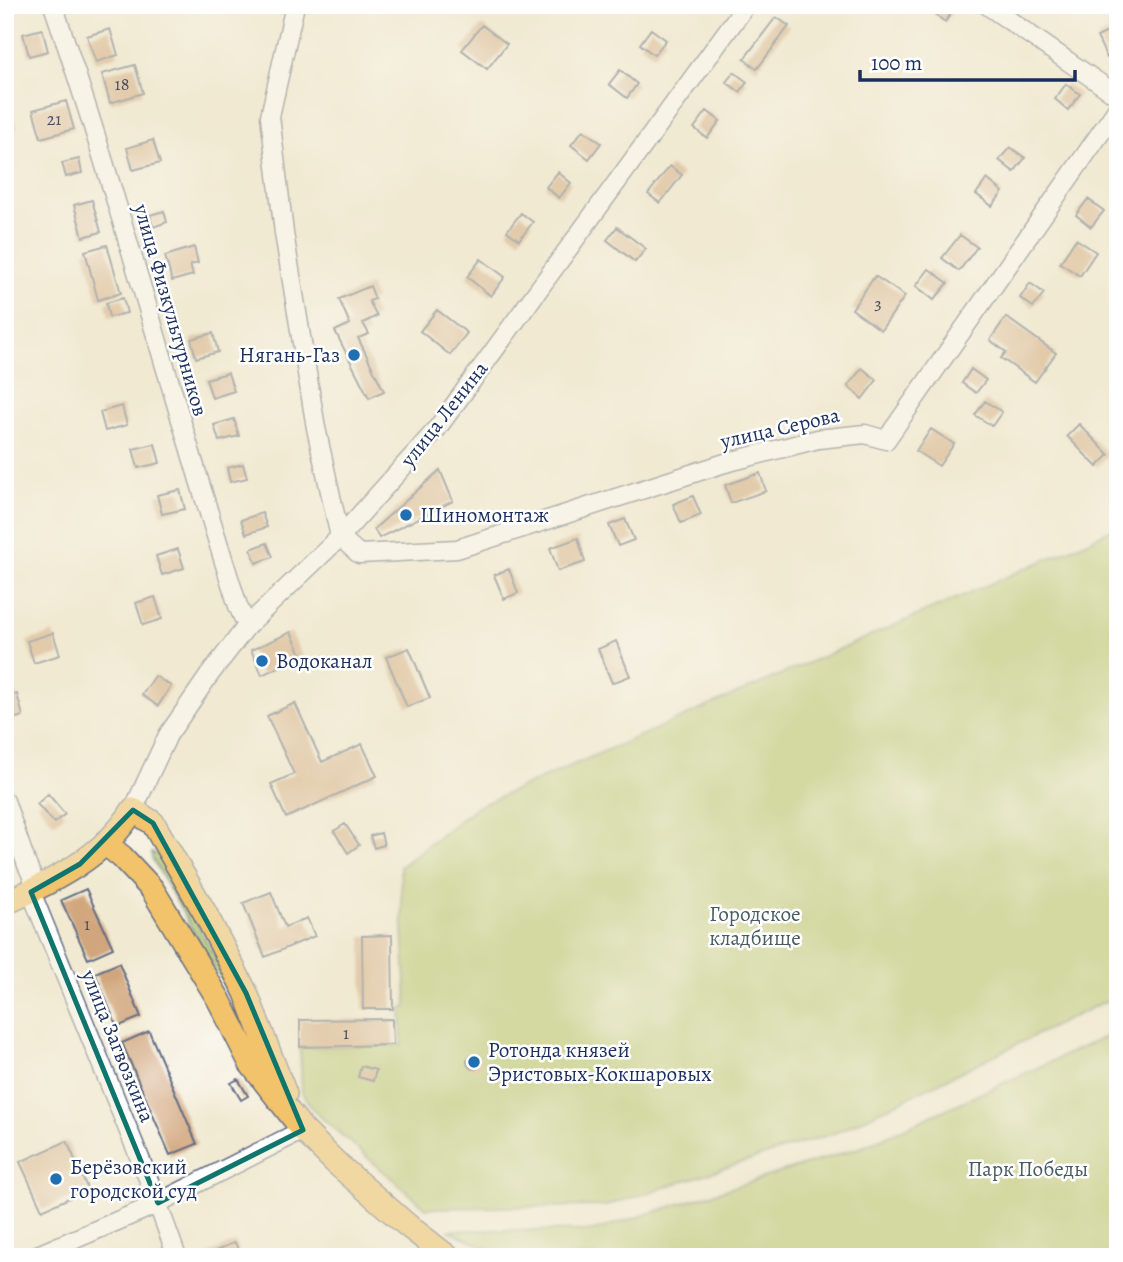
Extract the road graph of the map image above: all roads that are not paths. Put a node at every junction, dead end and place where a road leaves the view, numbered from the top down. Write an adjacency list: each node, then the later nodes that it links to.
1 (53, 5): 8 (street, улица Физкультурников)
2 (295, 5): 7 (street)
3 (746, 5): 7 (street, улица Ленина)
4 (988, 5): 5 (street)
5 (1118, 96)
6 (1118, 108): 7 (street, улица Серова)
7 (340, 537): 8 (street, улица Ленина)
8 (247, 626): 10 (street, улица Ленина)
9 (5, 801): 12 (street, улица Загвозкина)
10 (133, 810): 11 (main road); 14 (main road)
11 (105, 843): 12 (main road); 15 (main road)
12 (34, 890): 13 (main road); 17 (street, улица Загвозкина)
13 (5, 903)
14 (246, 993): 15 (main road); 16 (main road)
15 (219, 1000): 16 (main road)
16 (300, 1124): 17 (street); 20 (main road)
17 (158, 1203): 18 (street); 19 (street, улица Загвозкина)
18 (33, 1257)
19 (177, 1257)
20 (449, 1257)

